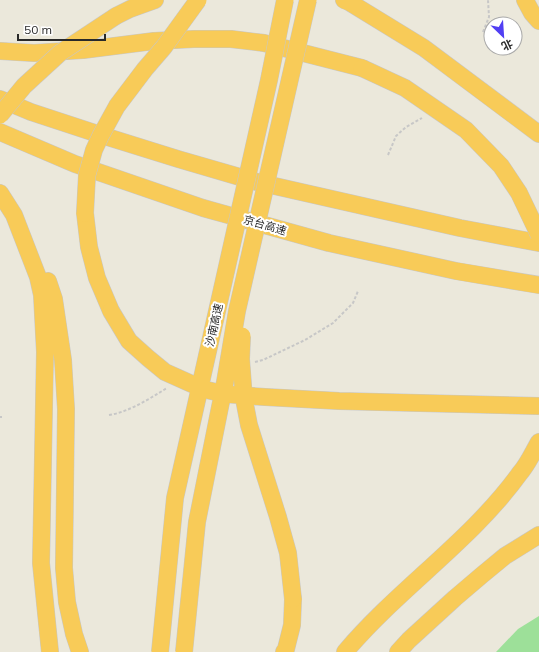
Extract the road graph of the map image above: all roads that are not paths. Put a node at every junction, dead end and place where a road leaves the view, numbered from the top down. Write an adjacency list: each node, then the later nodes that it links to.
1 (155, 0): 10 (highway, bridge)
2 (198, 0): 13 (highway, bridge)
3 (285, 0): 25 (highway, 沙南高速, bridge)
4 (308, 0): 18 (highway, 沙南高速, bridge)
5 (344, 0): 12 (highway)
6 (525, 0): 7 (highway)
7 (539, 21)
8 (0, 51): 16 (highway, bridge)
9 (0, 99): 13 (highway)
10 (0, 115)
11 (0, 132): 19 (highway, 京台高速)
12 (539, 134)
13 (101, 135): 17 (highway); 20 (highway, bridge)
14 (0, 193): 15 (highway)
15 (14, 215): 23 (highway); 24 (highway)
16 (539, 235)
17 (539, 243)
18 (249, 262): 26 (highway, 沙南高速, bridge); 27 (highway, bridge)
19 (539, 285)
20 (539, 406)
21 (539, 442): 28 (highway)
22 (539, 535): 29 (highway)
23 (50, 652)
24 (80, 652)
25 (160, 652)
26 (184, 652)
27 (284, 652)
28 (345, 652)
29 (398, 652)

